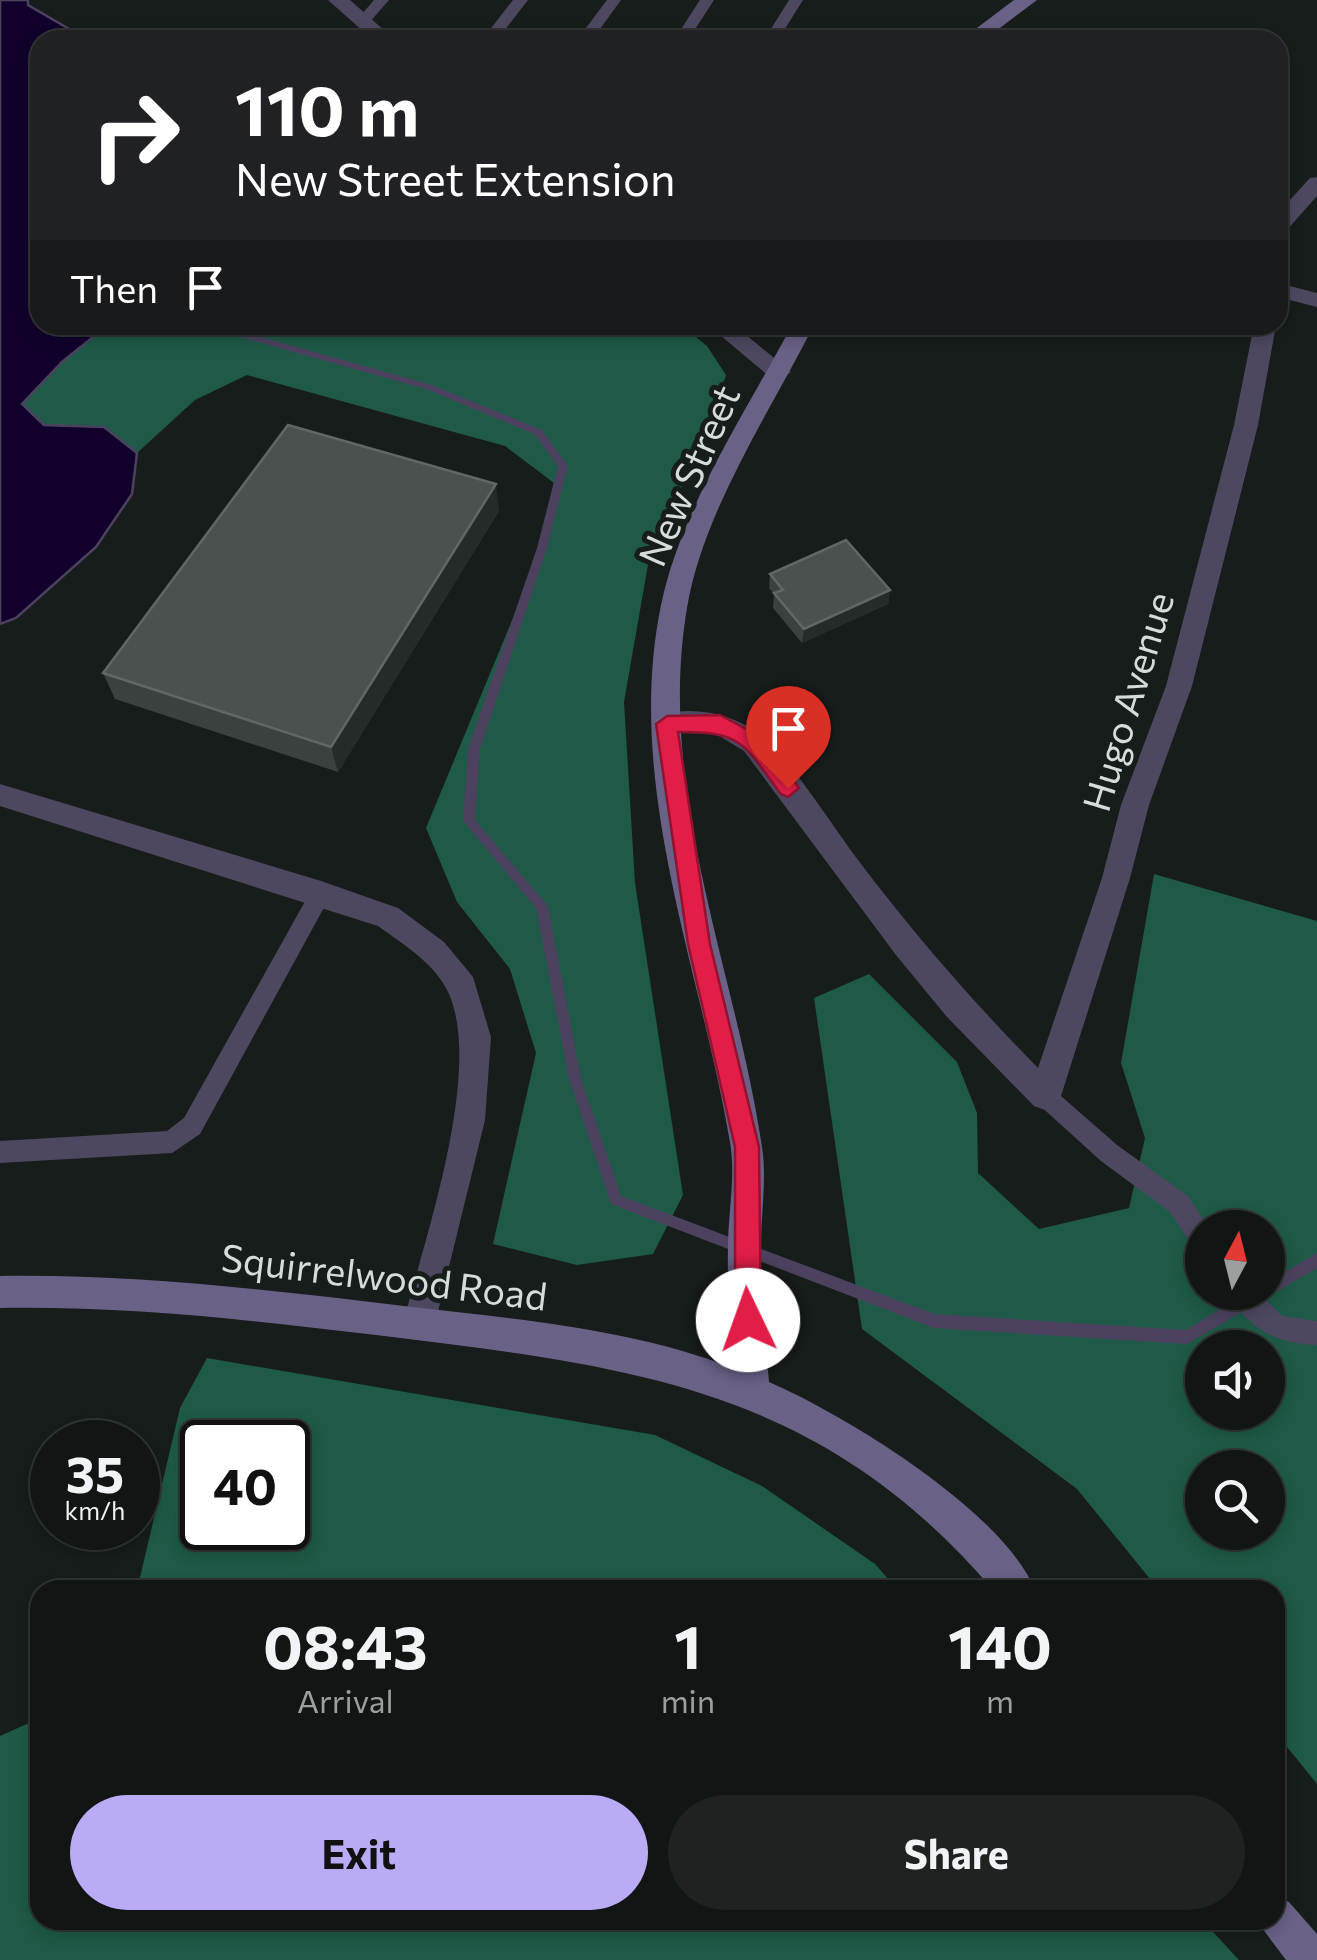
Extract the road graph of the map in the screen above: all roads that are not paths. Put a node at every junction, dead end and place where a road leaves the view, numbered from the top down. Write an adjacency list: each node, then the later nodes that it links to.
1 (338, 0): 8 (street)
2 (382, 0): 8 (lane)
3 (521, 0): 10 (lane)
4 (614, 0): 11 (lane)
5 (707, 0): 12 (lane)
6 (796, 0): 13 (lane)
7 (1027, 0): 14 (street)
8 (364, 21): 9 (street)
9 (374, 30)
10 (497, 30)
11 (592, 30)
12 (688, 30)
13 (777, 30)
14 (985, 30)
15 (1317, 182): 16 (street)
16 (1288, 215)
17 (1288, 293): 18 (street)
18 (1317, 300)
19 (732, 335): 22 (street)
20 (799, 335): 22 (street, New Street)
21 (1262, 335): 26 (street, Hugo Avenue)
22 (779, 372): 23 (street, New Street)
23 (667, 724): 26 (street); 33 (street, New Street)
24 (0, 795): 25 (street)
25 (322, 893): 27 (lane); 31 (street)
26 (1045, 1096): 28 (lane)
27 (0, 1152)
28 (1185, 1213)
29 (0, 1292): 31 (street, Squirrelwood Road)
30 (1256, 1310): 32 (lane)
31 (420, 1324): 33 (street, Squirrelwood Road)
32 (1317, 1333)
33 (752, 1392): 34 (street, Squirrelwood Road)
34 (1007, 1580)
35 (1285, 1928): 36 (street)
36 (1312, 1960)

